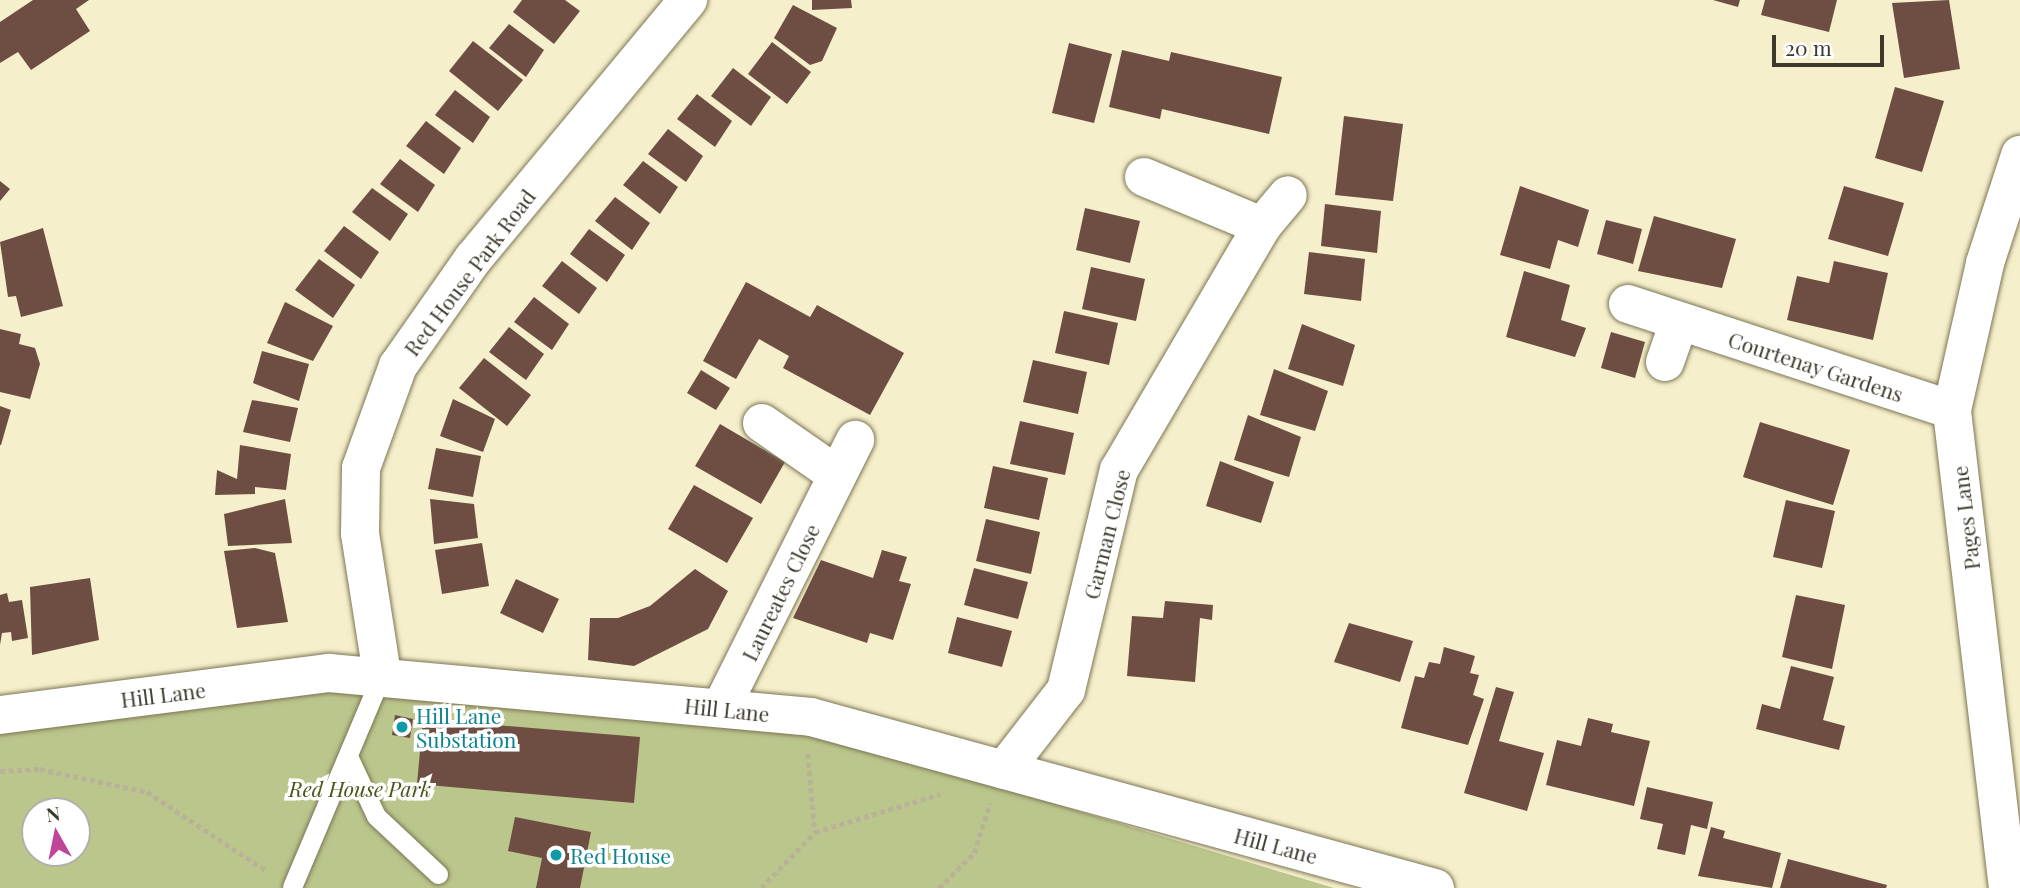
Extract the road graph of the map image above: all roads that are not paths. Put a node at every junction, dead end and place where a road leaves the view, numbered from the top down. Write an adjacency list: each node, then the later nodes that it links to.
1 (688, 0): 13 (street, Red House Park Road)
2 (2020, 155): 9 (street, Pages Lane)
3 (1144, 177): 5 (street)
4 (1288, 195): 5 (street, Garman Close)
5 (1262, 226): 17 (street, Garman Close)
6 (1628, 304): 7 (street, Courtenay Gardens)
7 (1679, 322): 8 (street); 9 (street, Courtenay Gardens)
8 (1665, 362)
9 (1952, 410): 21 (street, Pages Lane)
10 (762, 423): 12 (street)
11 (855, 440): 12 (street, Laureates Close)
12 (837, 475): 14 (street, Laureates Close)
13 (382, 674): 14 (street, Hill Lane); 15 (street, Hill Lane); 16 (lane)
14 (721, 708): 17 (street, Hill Lane)
15 (0, 715)
16 (348, 756): 18 (lane); 19 (lane)
17 (1004, 770): 20 (street, Hill Lane)
18 (438, 874)
19 (292, 887)
20 (1435, 888)
21 (2008, 888)

